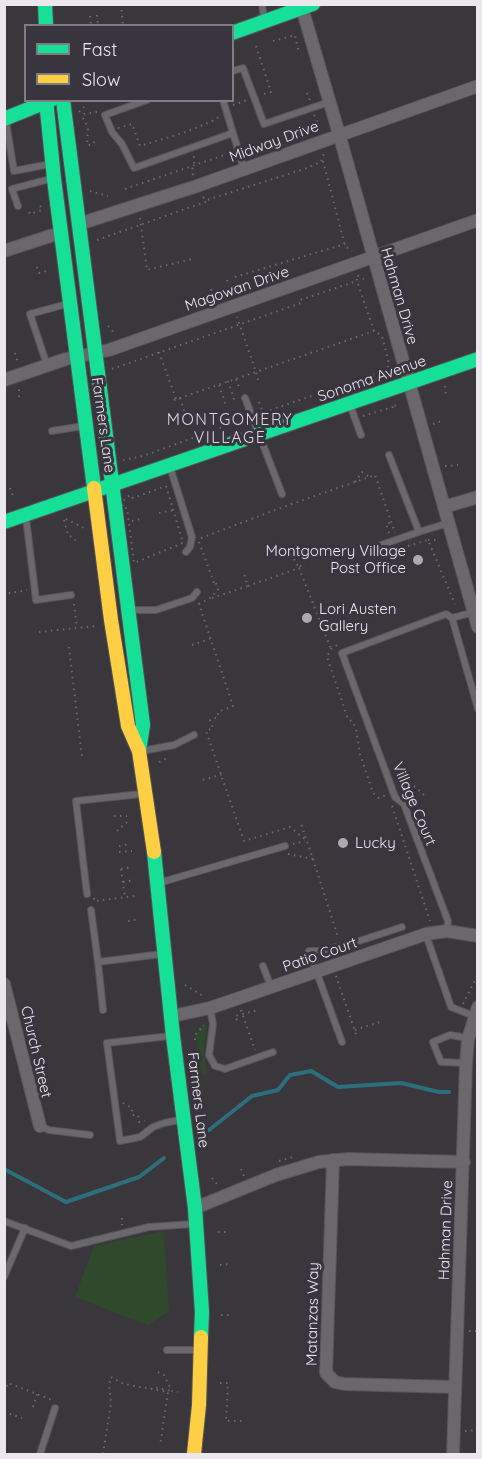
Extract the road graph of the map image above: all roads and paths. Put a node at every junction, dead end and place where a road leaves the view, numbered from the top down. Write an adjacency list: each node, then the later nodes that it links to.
1 (45, 4): 8 (main road)
2 (121, 4): 11 (path)
3 (262, 4): 7 (lane)
4 (307, 7): 7 (main road); 26 (street, Hahman Drive)
5 (97, 15): 10 (path)
6 (90, 16): 9 (path)
7 (264, 21): 12 (main road)
8 (46, 24)
9 (91, 24)
10 (98, 24)
11 (123, 24)
12 (234, 32)
13 (273, 41): 15 (path)
14 (256, 46): 19 (path)
15 (295, 50)
16 (234, 70): 19 (lane)
17 (477, 86): 36 (street, Midway Drive)
18 (307, 93): 20 (path)
19 (255, 97): 26 (lane); 27 (path)
20 (310, 101)
21 (45, 102): 30 (main road)
22 (48, 102): 42 (main road, Farmers Lane)
23 (63, 102): 57 (main road, Farmers Lane)
24 (142, 102): 28 (lane)
25 (224, 102): 27 (lane)
26 (329, 102): 36 (street, Hahman Drive)
27 (226, 108): 31 (path); 35 (lane)
28 (105, 116): 35 (lane); 37 (path)
29 (314, 116): 33 (path)
30 (5, 118): 42 (lane)
31 (213, 119): 32 (path); 34 (path)
32 (216, 125)
33 (319, 126)
34 (118, 128)
35 (233, 133): 44 (lane)
36 (339, 134): 44 (street, Midway Drive); 64 (street, Hahman Drive)
37 (98, 138)
38 (230, 153): 43 (path)
39 (324, 153): 41 (path)
40 (193, 154): 43 (path)
41 (323, 158): 50 (path); 61 (path)
42 (52, 164): 46 (main road, Farmers Lane)
43 (193, 166): 45 (path); 48 (path)
44 (244, 169): 54 (street, Midway Drive)
45 (194, 175)
46 (54, 179): 53 (lane); 59 (main road, Farmers Lane)
47 (85, 189): 49 (path)
48 (125, 189)
49 (108, 196)
50 (201, 196)
51 (208, 201): 58 (path)
52 (42, 205): 55 (path)
53 (18, 206)
54 (137, 206): 57 (street, Midway Drive); 58 (path)
55 (29, 212)
56 (477, 220): 64 (street, Magowan Drive)
57 (79, 224): 81 (main road, Farmers Lane)
58 (141, 224): 60 (path); 65 (path)
59 (61, 234): 62 (street); 75 (main road, Farmers Lane)
60 (97, 240)
61 (345, 244): 63 (path); 68 (path)
62 (4, 251)
63 (352, 251)
64 (372, 256): 81 (street, Magowan Drive); 94 (street, Hahman Drive)
65 (192, 259)
66 (37, 267): 67 (path)
67 (57, 268)
68 (235, 278)
69 (364, 279): 71 (path)
70 (227, 280): 72 (path)
71 (358, 280): 77 (path); 78 (path)
72 (229, 286)
73 (211, 289): 74 (path)
74 (213, 301)
75 (69, 304): 82 (main road, Farmers Lane); 85 (lane)
76 (236, 314): 77 (path)
77 (239, 324): 79 (path); 87 (path)
78 (374, 331): 87 (path); 107 (path)
79 (159, 352): 86 (path); 100 (path)
80 (15, 353): 84 (path)
81 (95, 353): 82 (street, Magowan Drive); 123 (main road, Farmers Lane)
82 (77, 357): 85 (street, Magowan Drive); 112 (main road, Farmers Lane)
83 (477, 359): 94 (main road, Sonoma Avenue)
84 (19, 365)
85 (46, 365): 89 (street, Magowan Drive)
86 (111, 369)
87 (256, 372): 88 (path); 90 (path)
88 (236, 378): 91 (path); 96 (path)
89 (4, 380)
90 (258, 380)
91 (228, 381): 95 (path); 101 (path)
92 (446, 383): 97 (path)
93 (19, 384): 98 (path)
94 (408, 384): 103 (main road, Sonoma Avenue); 132 (street, Hahman Drive)
95 (219, 385): 100 (path); 104 (path)
96 (239, 387)
97 (446, 396)
98 (19, 397)
99 (245, 398): 108 (lane)
100 (177, 399): 109 (path)
101 (235, 402)
102 (259, 402): 107 (path)
103 (350, 404): 114 (main road, Sonoma Avenue); 115 (lane)
104 (226, 405)
105 (400, 405): 106 (path)
106 (397, 411)
107 (263, 412): 108 (path)
108 (251, 416): 114 (lane); 117 (path)
109 (187, 419)
110 (444, 420): 111 (path)
111 (433, 424)
112 (86, 425): 113 (lane); 125 (main road, Farmers Lane)
113 (52, 431)
114 (259, 435): 119 (main road, Sonoma Avenue); 126 (lane)
115 (361, 435)
116 (389, 455): 142 (lane)
117 (130, 460)
118 (458, 465): 120 (path)
119 (170, 466): 123 (main road, Sonoma Avenue); 131 (lane)
120 (445, 466)
121 (369, 477): 122 (path); 122 (path); 139 (path)
122 (355, 482): 164 (path)
123 (112, 485): 125 (main road, Sonoma Avenue); 166 (main road, Farmers Lane)
124 (10, 488): 129 (path)
125 (95, 491): 135 (main road, Sonoma Avenue); 187 (main road, Farmers Lane)
126 (282, 494)
127 (126, 497): 133 (path)
128 (477, 497): 132 (street)
129 (14, 499)
130 (122, 503): 138 (path)
131 (183, 507): 133 (path); 151 (lane)
132 (444, 507): 140 (street, Hahman Drive)
133 (174, 509): 134 (path); 138 (path)
134 (159, 513)
135 (26, 514): 137 (main road, Sonoma Avenue); 163 (lane)
136 (140, 519): 138 (path)
137 (4, 522)
138 (129, 522)
139 (393, 522): 143 (path); 144 (path)
140 (448, 523): 142 (lane); 167 (street, Hahman Drive)
141 (89, 531): 147 (path)
142 (419, 532): 148 (lane)
143 (395, 533)
144 (390, 535)
145 (429, 540): 146 (path); 149 (path); 165 (path)
146 (440, 540)
147 (76, 543)
148 (378, 546)
149 (403, 548)
150 (371, 549): 153 (path)
151 (186, 552)
152 (383, 553): 153 (path)
153 (374, 556): 157 (path)
154 (294, 559): 156 (path)
155 (305, 560): 156 (path)
156 (298, 568): 159 (path); 177 (path)
157 (379, 572)
158 (244, 574): 159 (path)
159 (248, 586): 164 (path)
160 (27, 590): 161 (path)
161 (4, 592)
162 (197, 592): 166 (lane)
163 (71, 596): 171 (path)
164 (209, 599): 173 (path)
165 (455, 604)
166 (129, 610): 187 (main road, Farmers Lane)
167 (474, 612): 168 (lane); 170 (street, Hahman Drive)
168 (452, 618): 180 (lane); 224 (lane, Village Court)
169 (102, 625): 171 (path)
170 (477, 627)
171 (77, 628): 172 (path)
172 (39, 633)
173 (210, 639): 175 (path); 191 (path)
174 (342, 644): 177 (path)
175 (192, 645)
176 (69, 647): 178 (path)
177 (331, 649): 194 (path)
178 (73, 680): 179 (path); 182 (path)
179 (79, 680)
180 (475, 693): 183 (lane)
181 (81, 698): 182 (path)
182 (75, 699): 184 (path)
183 (477, 709)
184 (78, 717): 185 (path); 188 (path)
185 (84, 717)
186 (194, 735): 187 (lane)
187 (139, 751): 195 (main road, Farmers Lane)
188 (82, 757)
189 (169, 758): 190 (path)
190 (159, 762)
191 (222, 774): 192 (path); 203 (path)
192 (203, 780)
193 (414, 786): 196 (path)
194 (373, 793): 197 (path); 222 (path)
195 (145, 794): 214 (main road, Farmers Lane); 215 (lane)
196 (425, 796)
197 (374, 797)
198 (114, 816): 199 (path)
199 (127, 816)
200 (128, 821): 202 (path)
201 (300, 821): 203 (path)
202 (117, 831)
203 (306, 840): 206 (path); 210 (path)
204 (131, 844): 205 (path)
205 (119, 846)
206 (285, 846): 214 (lane)
207 (132, 851): 208 (path)
208 (119, 852)
209 (288, 854): 210 (path)
210 (313, 859): 227 (path)
211 (133, 867): 213 (path)
212 (135, 880): 213 (path)
213 (122, 882): 217 (path)
214 (158, 883): 228 (main road, Farmers Lane)
215 (87, 894)
216 (135, 896): 217 (path)
217 (125, 897): 218 (path)
218 (94, 898)
219 (91, 910): 229 (lane)
220 (139, 919): 221 (path)
221 (128, 921)
222 (430, 921)
223 (402, 927): 231 (lane)
224 (447, 931): 225 (street, Patio Court); 226 (street, Patio Court)
225 (426, 934): 231 (street, Patio Court); 241 (lane)
226 (477, 936)
227 (330, 940)
228 (165, 954): 229 (lane); 244 (main road, Farmers Lane)
229 (98, 962): 239 (lane)
230 (263, 966): 236 (lane)
231 (316, 971): 236 (street, Patio Court); 252 (lane)
232 (335, 974): 247 (path)
233 (477, 974): 241 (path)
234 (4, 984): 254 (street, Church Street)
235 (185, 985): 238 (path)
236 (271, 987): 238 (street, Patio Court)
237 (240, 1007): 243 (path)
238 (210, 1009): 244 (street, Patio Court); 251 (path); 256 (lane)
239 (103, 1010)
240 (258, 1010): 243 (path)
241 (461, 1011): 242 (lane)
242 (476, 1012): 250 (street, Hahman Drive)
243 (243, 1014): 245 (path); 255 (path)
244 (172, 1016): 248 (main road, Farmers Lane)
245 (237, 1020)
246 (380, 1022): 247 (path)
247 (355, 1030): 249 (path)
248 (174, 1036): 260 (main road, Farmers Lane); 260 (lane)
249 (357, 1037)
250 (468, 1038): 257 (street, Hahman Drive); 257 (lane)
251 (195, 1040)
252 (342, 1042)
253 (4, 1047): 254 (street)
254 (19, 1048): 261 (street, Church Street)
255 (261, 1051)
256 (273, 1052)
257 (466, 1063): 265 (street, Hahman Drive)
258 (122, 1103): 259 (path)
259 (147, 1120)
260 (184, 1120): 271 (main road, Farmers Lane)
261 (40, 1126): 262 (lane)
262 (90, 1135)
263 (297, 1156): 266 (path)
264 (333, 1160): 265 (street); 271 (street); 289 (street, Matanzas Way)
265 (464, 1162): 289 (street, Hahman Drive)
266 (271, 1164)
267 (241, 1169): 268 (path)
268 (243, 1176)
269 (212, 1178): 270 (path)
270 (221, 1185)
271 (195, 1208): 273 (main road, Farmers Lane)
272 (4, 1221): 274 (lane)
273 (197, 1224): 274 (lane); 285 (main road, Farmers Lane)
274 (25, 1228): 279 (lane)
275 (218, 1232): 276 (path)
276 (228, 1232)
277 (230, 1264): 278 (path)
278 (220, 1265)
279 (4, 1277)
280 (221, 1315): 281 (path)
281 (230, 1315)
282 (469, 1331): 283 (path)
283 (477, 1331)
284 (167, 1350): 285 (lane)
285 (201, 1350): 306 (main road, Farmers Lane)
286 (158, 1372): 288 (path)
287 (220, 1383): 300 (path)
288 (170, 1386): 291 (path); 292 (path)
289 (454, 1387): 307 (street, Hahman Drive)
290 (151, 1389): 291 (path); 303 (path); 305 (path)
291 (164, 1389): 292 (path)
292 (172, 1391): 294 (path)
293 (4, 1392): 295 (path)
294 (178, 1392)
295 (37, 1394): 296 (path); 297 (path)
296 (56, 1405): 304 (lane)
297 (33, 1407)
298 (4, 1412): 299 (path)
299 (22, 1418)
300 (245, 1420)
301 (477, 1430): 302 (path)
302 (465, 1431)
303 (160, 1446)
304 (40, 1455)
305 (103, 1455)
306 (194, 1455)
307 (453, 1455)

